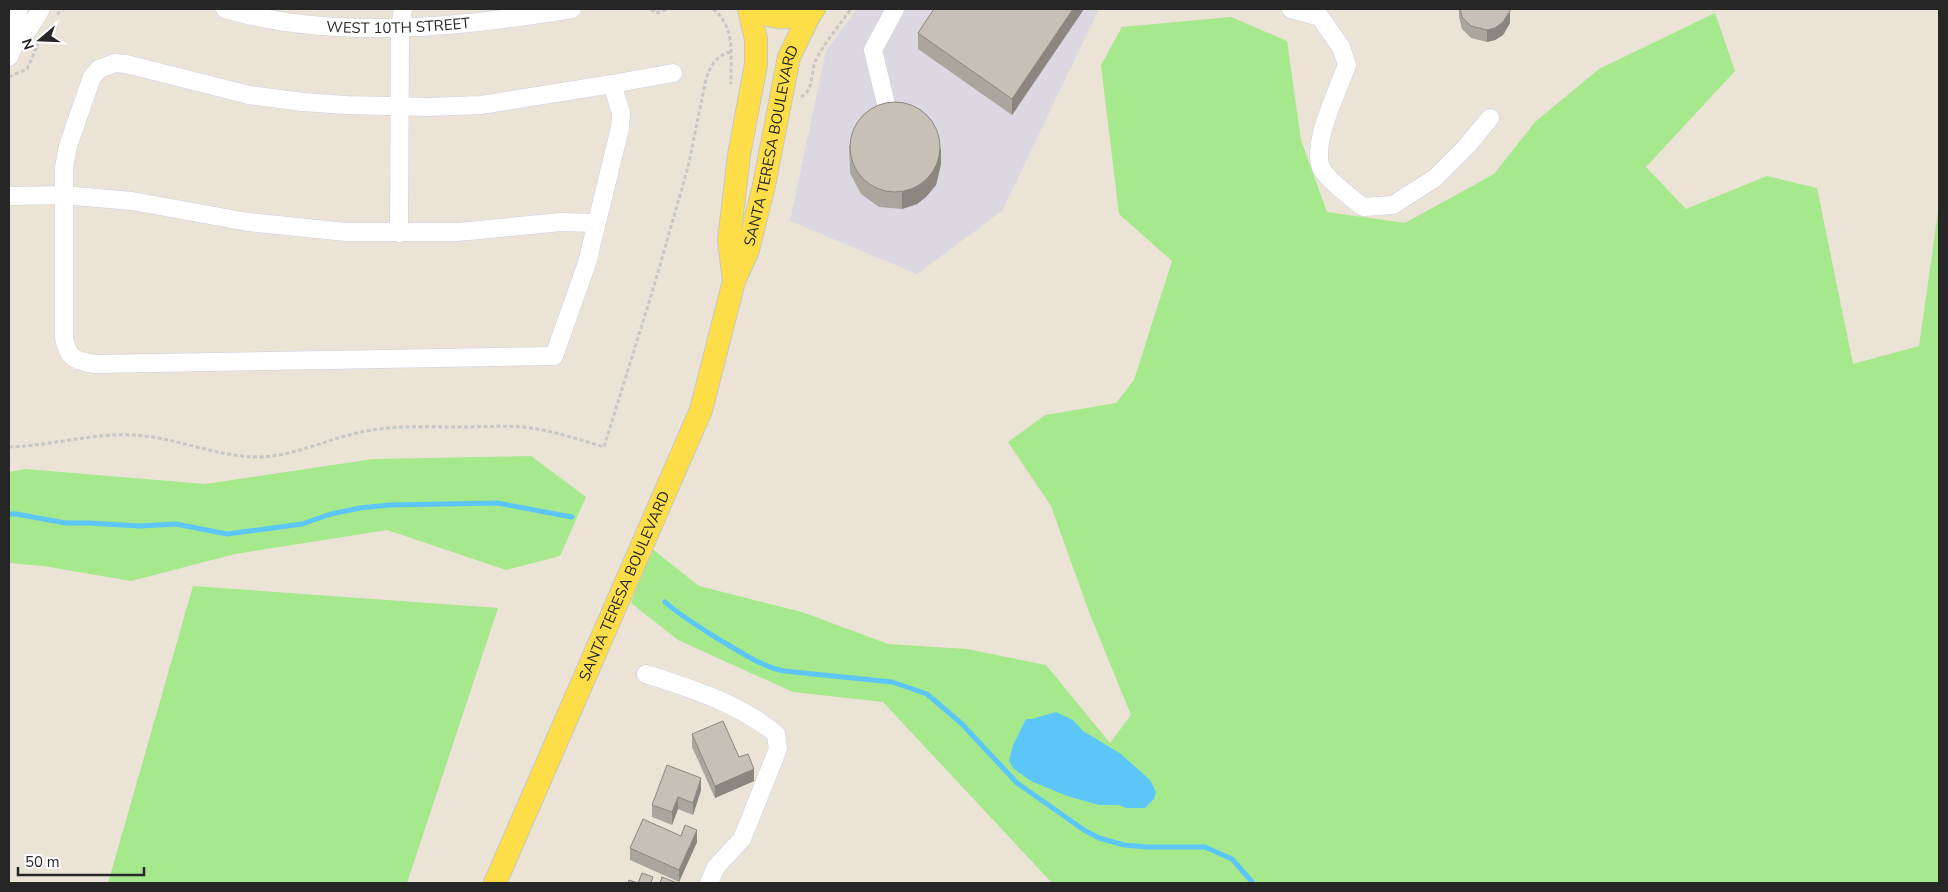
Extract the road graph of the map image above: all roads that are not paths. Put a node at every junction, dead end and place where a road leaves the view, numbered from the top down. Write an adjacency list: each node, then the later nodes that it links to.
1 (19, 9): 12 (street)
2 (41, 9): 12 (street)
3 (225, 9): 11 (street, WEST 10TH STREET)
4 (402, 9): 11 (street)
5 (572, 9): 11 (street, WEST 10TH STREET)
6 (749, 9): 22 (main road, SANTA TERESA BOULEVARD)
7 (756, 9): 10 (main road)
8 (896, 9): 15 (street)
9 (1291, 9): 17 (street)
10 (813, 10): 22 (main road, SANTA TERESA BOULEVARD)
11 (400, 27): 16 (street)
12 (12, 49)
13 (673, 73): 14 (street)
14 (612, 84): 16 (street); 20 (street)
15 (886, 104)
16 (400, 106): 18 (street); 21 (street)
17 (1490, 118)
18 (64, 195): 19 (street); 20 (street); 21 (street)
19 (9, 196)
20 (596, 224): 21 (street)
21 (399, 233)
22 (734, 281): 24 (main road, SANTA TERESA BOULEVARD)
23 (646, 674): 25 (street)
24 (495, 883)
25 (709, 883)

